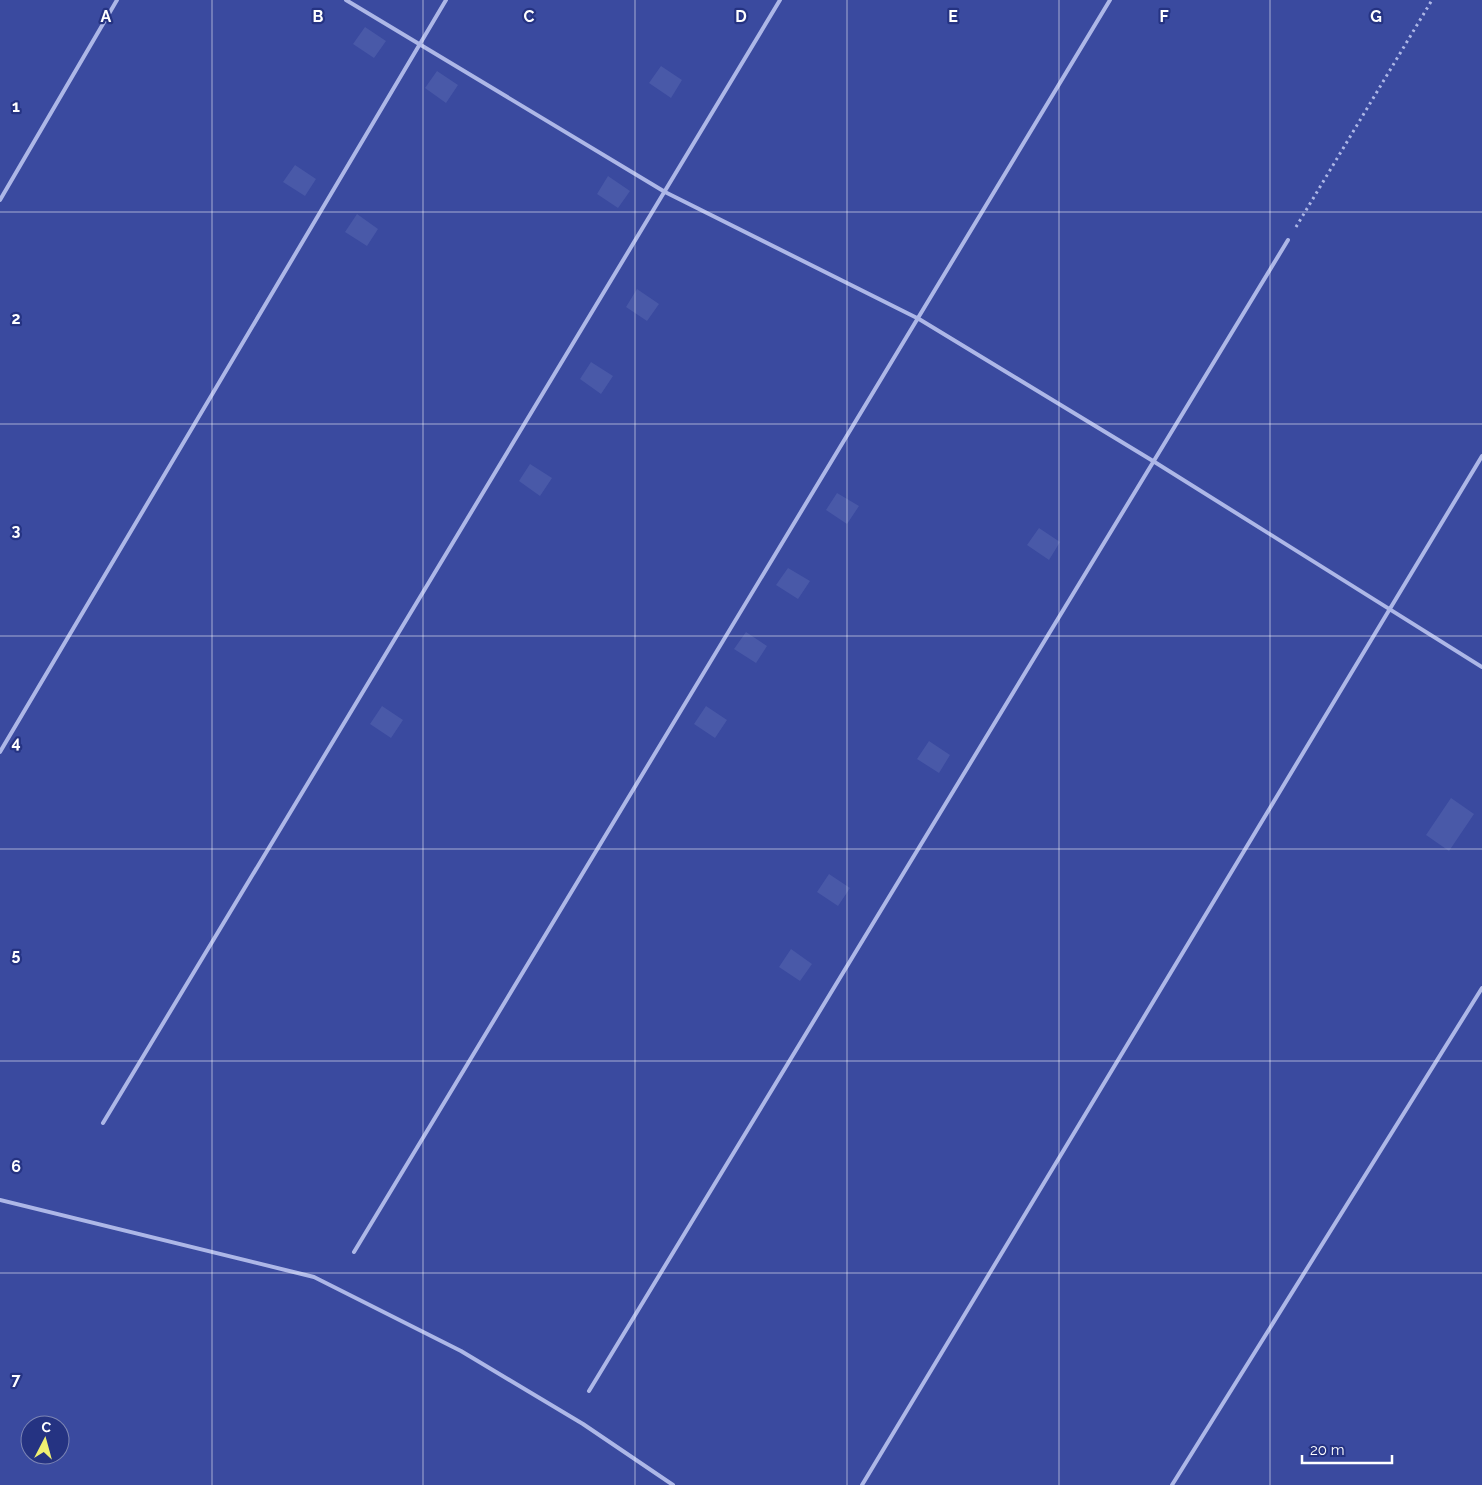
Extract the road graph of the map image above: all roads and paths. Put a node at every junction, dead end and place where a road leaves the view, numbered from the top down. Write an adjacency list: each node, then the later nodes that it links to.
1 (117, 0): 9 (lane)
2 (346, 0): 7 (lane)
3 (446, 0): 7 (lane)
4 (780, 0): 8 (lane)
5 (1110, 0): 11 (lane)
6 (1432, 0): 10 (path)
7 (419, 44): 8 (lane); 16 (lane)
8 (665, 192): 11 (lane); 18 (lane)
9 (0, 200)
10 (1288, 240): 13 (lane)
11 (919, 319): 13 (lane); 20 (lane)
12 (1482, 456): 14 (lane)
13 (1153, 461): 14 (lane); 21 (lane)
14 (1390, 610): 15 (lane); 23 (lane)
15 (1482, 668)
16 (0, 752)
17 (1482, 988): 24 (lane)
18 (103, 1123)
19 (0, 1200): 22 (lane)
20 (354, 1252)
21 (589, 1391)
22 (673, 1485)
23 (862, 1485)
24 (1172, 1485)

